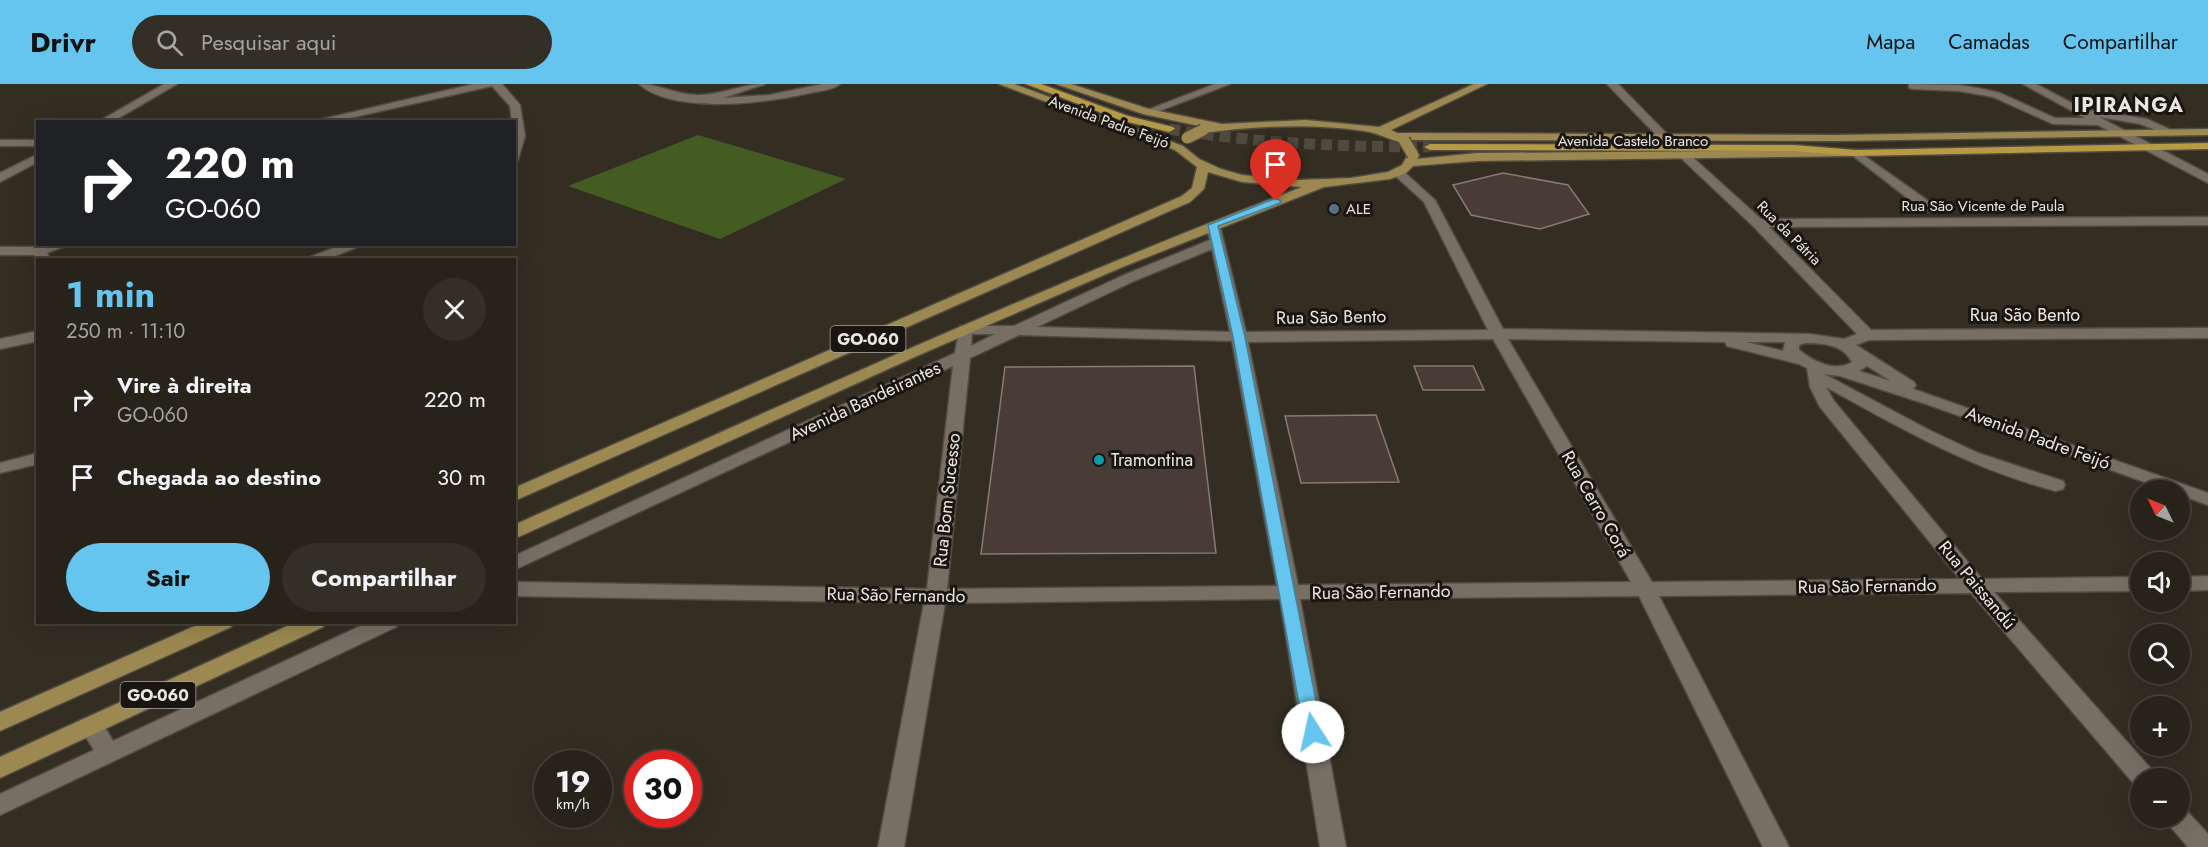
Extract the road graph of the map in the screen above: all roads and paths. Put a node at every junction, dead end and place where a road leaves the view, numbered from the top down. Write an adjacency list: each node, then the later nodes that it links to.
1 (172, 84): 19 (street)
2 (488, 84): 20 (street)
3 (496, 84): 22 (street)
4 (644, 84): 15 (street)
5 (760, 84): 15 (street)
6 (835, 84): 15 (street)
7 (1004, 84): 37 (main road, Avenida Padre Feijó)
8 (1031, 84): 25 (highway)
9 (1061, 84): 17 (main road, Avenida Padre Feijó)
10 (1225, 84): 17 (street)
11 (1482, 84): 18 (main road)
12 (1612, 84): 31 (street)
13 (2028, 84): 16 (street)
14 (1913, 86): 23 (street)
15 (701, 100)
16 (2081, 111): 23 (street); 28 (street)
17 (1147, 112): 24 (main road, Avenida Padre Feijó)
18 (1419, 112): 26 (main road); 33 (main road)
19 (108, 120)
20 (324, 120)
21 (516, 120): 30 (street)
22 (516, 120)
23 (2103, 123): 29 (street)
24 (1222, 127): 26 (main road, Avenida Castelo Branco); 37 (main road, bridge)
25 (1170, 129)
26 (1380, 131): 32 (main road, Avenida Castelo Branco)
27 (2208, 132): 28 (main road, Avenida Castelo Branco)
28 (2172, 133): 29 (main road, Avenida Castelo Branco)
29 (2125, 134): 34 (main road, Avenida Castelo Branco); 40 (street)
30 (517, 136)
31 (1663, 136): 33 (main road, Avenida Castelo Branco); 34 (main road, Avenida Castelo Branco)
32 (1401, 138): 33 (main road, Avenida Castelo Branco); 45 (main road, bridge)
33 (1455, 138)
34 (1837, 138): 41 (main road, Avenida Castelo Branco)
35 (0, 143): 36 (street)
36 (36, 143)
37 (1183, 143): 46 (main road, Avenida Padre Feijó)
38 (2208, 146): 40 (highway, Avenida Castelo Branco)
39 (1430, 147): 41 (highway, Avenida Castelo Branco)
40 (2151, 147): 42 (highway, Avenida Castelo Branco); 49 (street)
41 (1794, 148): 42 (highway, Avenida Castelo Branco)
42 (1856, 153): 43 (main road, Avenida Castelo Branco); 51 (street)
43 (1685, 156): 45 (main road, Avenida Castelo Branco); 53 (street, Rua da Pátria)
44 (36, 159): 48 (street)
45 (1411, 159): 47 (main road)
46 (1203, 167): 50 (main road); 79 (main road, GO-060 / GO-060)
47 (1398, 173): 50 (main road, GO-060); 64 (street, Rua Cerro Corá)
48 (0, 178)
49 (2208, 179)
50 (1319, 185): 54 (main road, GO-060 / GO-060)
51 (1929, 208)
52 (2208, 221): 53 (street, Rua São Vicente de Paula)
53 (1758, 223): 66 (street, Rua da Pátria)
54 (1213, 225): 55 (street); 61 (main road, GO-060 / GO-060)
55 (1216, 242): 62 (street, Avenida Bandeirantes); 68 (street)
56 (60, 246): 59 (street)
57 (351, 246): 60 (street)
58 (0, 251): 59 (street)
59 (42, 255)
60 (315, 258)
61 (965, 329): 62 (street, Rua São Bento); 73 (street, Rua Bom Sucesso); 81 (main road, GO-060 / GO-060)
62 (1014, 332): 68 (street, Rua São Bento); 73 (street, Avenida Bandeirantes)
63 (2208, 333): 66 (street, Rua São Bento)
64 (1498, 334): 65 (street, Rua São Bento); 68 (street, Rua São Bento); 87 (street, Rua Cerro Corá)
65 (1699, 335): 69 (street, Rua São Bento); 74 (street, Rua São Bento)
66 (1866, 335): 71 (street, Rua São Bento)
67 (36, 336): 70 (street)
68 (1239, 337): 89 (street)
69 (1802, 338): 71 (street, Rua São Bento); 74 (street)
70 (0, 344)
71 (1844, 345): 72 (street, Avenida Padre Feijó)
72 (1859, 355): 74 (street); 75 (street, Avenida Padre Feijó)
73 (962, 356): 82 (street, Avenida Bandeirantes); 90 (street, Rua Bom Sucesso)
74 (1822, 372): 75 (street, Avenida Padre Feijó); 78 (street); 86 (street, Rua Paissandú)
75 (1935, 401): 80 (street, Avenida Padre Feijó)
76 (36, 459): 77 (street)
77 (0, 468)
78 (2056, 485)
79 (516, 494)
80 (2208, 499)
81 (516, 532)
82 (516, 563)
83 (2208, 583): 85 (street)
84 (2130, 584): 86 (street, Rua São Fernando)
85 (2190, 584)
86 (1976, 585): 87 (street, Rua São Fernando); 98 (street, Rua Paissandú)
87 (1645, 588): 89 (street, Rua São Fernando); 103 (street, Rua Cerro Corá)
88 (516, 589): 90 (street, Rua São Fernando)
89 (1289, 594): 90 (street, Rua São Fernando); 102 (street)
90 (936, 596): 101 (street, Rua Bom Sucesso)
91 (220, 624): 94 (main road, GO-060 / GO-060)
92 (312, 624): 95 (main road, GO-060 / GO-060)
93 (385, 624): 96 (street)
94 (0, 722)
95 (91, 726): 96 (street); 97 (main road, GO-060 / GO-060)
96 (108, 754): 99 (street)
97 (0, 768)
98 (2135, 768)
99 (0, 805)
100 (2187, 828): 104 (street)
101 (891, 847)
102 (1333, 847)
103 (1776, 847)
104 (2204, 847)

